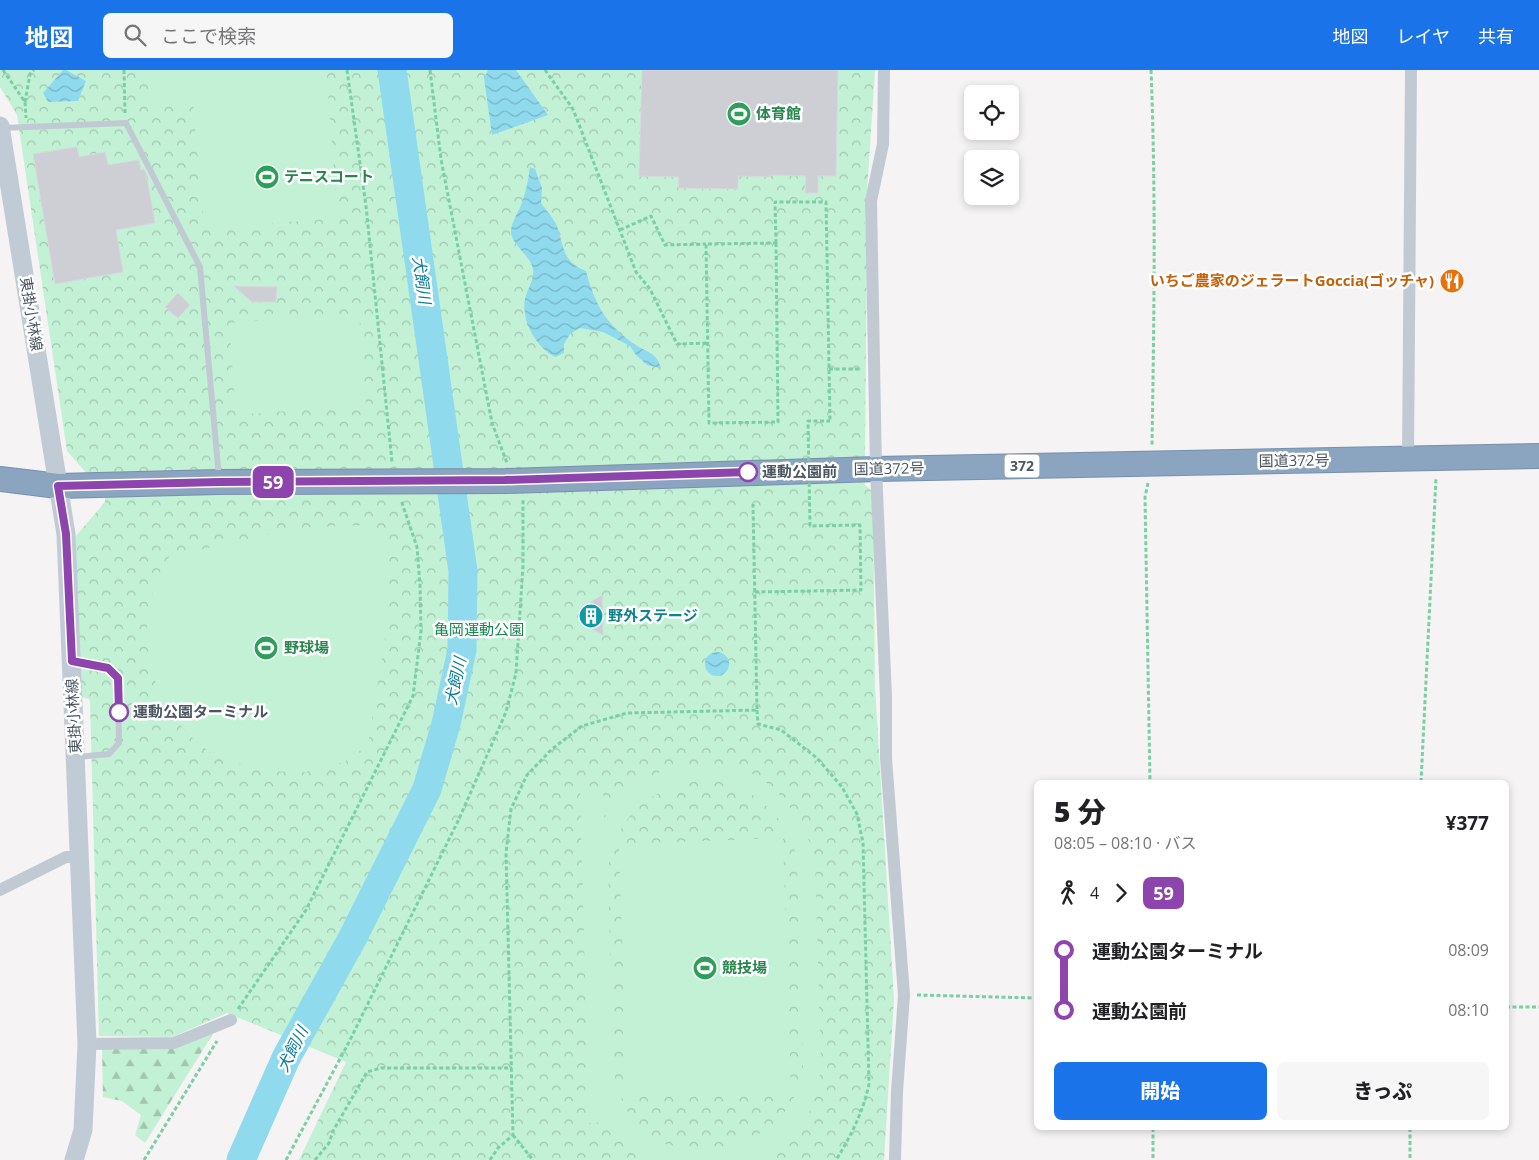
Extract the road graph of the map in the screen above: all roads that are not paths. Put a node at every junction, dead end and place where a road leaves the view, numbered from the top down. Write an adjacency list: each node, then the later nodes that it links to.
1 (884, 70): 6 (street)
2 (1411, 70): 5 (street)
3 (0, 127): 8 (lane); 9 (main road, 東掛小林線)
4 (1539, 456): 5 (highway, 国道372号 / 372)
5 (1408, 459): 6 (highway, 国道372号 / 372)
6 (876, 469): 8 (highway, 国道372号 / 372); 17 (street)
7 (0, 479): 9 (highway, 国道372号 / 372)
8 (219, 482): 9 (highway, 国道372号 / 372)
9 (58, 486): 10 (main road, 東掛小林線)
10 (72, 661): 11 (main road, 東掛小林線); 11 (lane)
11 (76, 757): 12 (main road, 東掛小林線)
12 (80, 857): 13 (street); 15 (main road, 東掛小林線)
13 (0, 890)
14 (231, 1020): 15 (street)
15 (87, 1044): 16 (main road, 東掛小林線)
16 (74, 1160)
17 (895, 1160)

